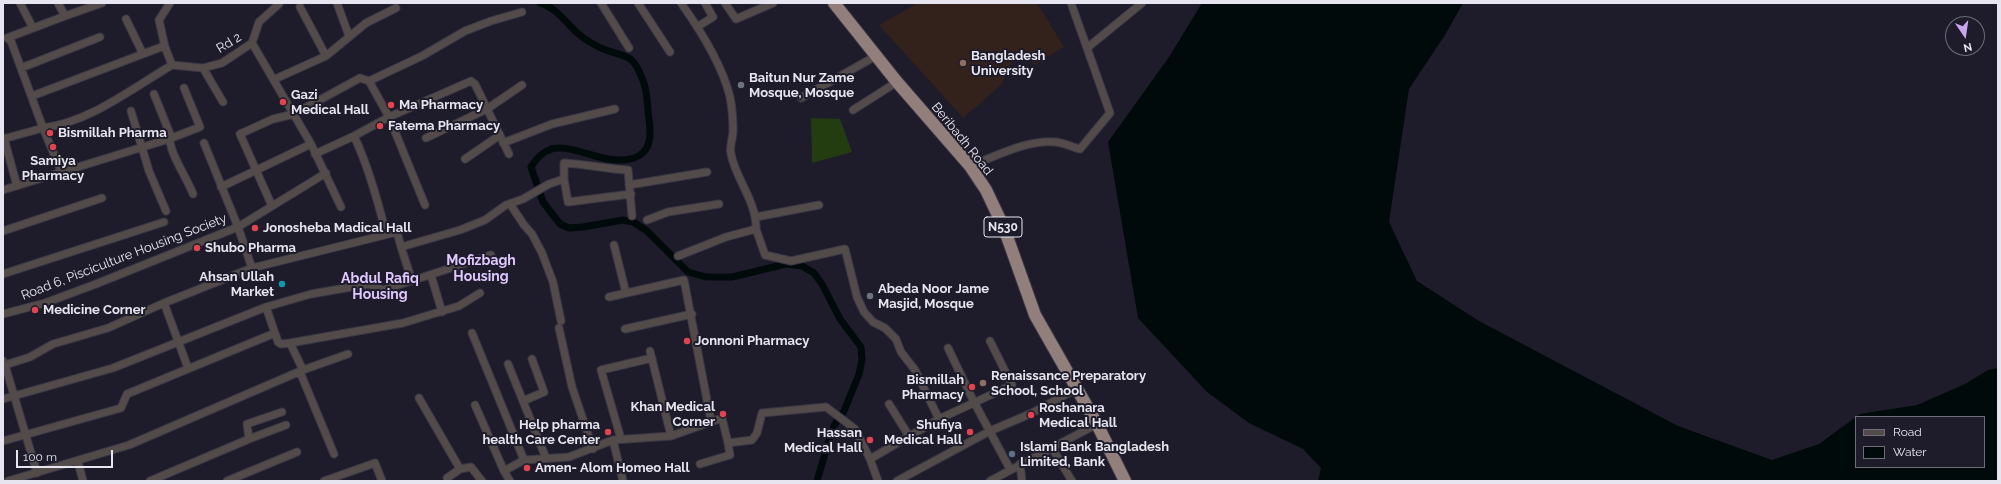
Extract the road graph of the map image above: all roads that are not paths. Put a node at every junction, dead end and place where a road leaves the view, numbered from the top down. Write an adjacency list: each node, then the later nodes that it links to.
1 (20, 3): 22 (street)
2 (58, 3): 19 (street)
3 (102, 3): 19 (street)
4 (170, 3): 27 (street)
5 (278, 3): 26 (street)
6 (337, 3): 23 (street)
7 (601, 3): 28 (street)
8 (638, 3): 30 (street)
9 (705, 3): 21 (street)
10 (725, 3): 11 (street)
11 (773, 3)
12 (834, 3): 33 (highway, Beribadh Road / N530)
13 (1142, 3): 29 (street)
14 (684, 4): 21 (street)
15 (1073, 4): 29 (street)
16 (300, 7): 32 (street)
17 (396, 8): 23 (street)
18 (522, 12): 38 (street)
19 (65, 16): 22 (street)
20 (126, 19): 31 (street)
21 (697, 27): 86 (street)
22 (33, 28): 24 (street)
23 (350, 36): 32 (street)
24 (4, 37): 35 (street)
25 (100, 37): 35 (street)
26 (252, 43): 36 (street, Rd 2); 37 (street)
27 (164, 46): 31 (street); 34 (street)
28 (629, 48)
29 (1087, 48): 65 (street)
30 (670, 52)
31 (143, 54): 43 (street)
32 (326, 56): 37 (street)
33 (876, 56): 39 (highway, Beribadh Road / N530); 44 (street)
34 (172, 65): 36 (street, Rd 2); 52 (street)
35 (21, 68): 43 (street)
36 (203, 68): 45 (street)
37 (275, 79): 50 (street)
38 (369, 81): 50 (street); 51 (street)
39 (897, 82): 48 (street); 65 (highway, Beribadh Road / N530)
40 (522, 85): 46 (street)
41 (184, 88): 57 (street)
42 (154, 94): 57 (street)
43 (32, 96): 52 (street)
44 (801, 98)
45 (223, 102)
46 (487, 109): 51 (street); 54 (street); 55 (street)
47 (616, 109): 59 (street)
48 (853, 110)
49 (131, 111): 61 (street)
50 (294, 114): 60 (street); 66 (street)
51 (389, 116): 53 (street); 78 (street)
52 (43, 128): 56 (street); 67 (street)
53 (354, 136): 62 (street); 92 (street)
54 (500, 136): 59 (street); 64 (street)
55 (426, 138)
56 (4, 139): 72 (street)
57 (169, 139): 61 (street); 75 (street)
58 (204, 142): 73 (street)
59 (503, 143): 63 (street)
60 (311, 144): 62 (street); 66 (street)
61 (142, 147): 67 (street); 84 (street)
62 (315, 154): 69 (street)
63 (509, 154)
64 (465, 159)
65 (970, 166): 122 (highway, Beribadh Road / N530)
66 (257, 170): 73 (street); 82 (street)
67 (61, 171): 72 (street)
68 (707, 172): 71 (street)
69 (326, 174): 82 (street, Road 6, Pisciculture Housing Society); 83 (street)
70 (564, 179): 71 (street); 76 (street); 79 (street)
71 (629, 185): 76 (street)
72 (17, 186): 74 (street)
73 (221, 187): 89 (street)
74 (3, 190)
75 (193, 194)
76 (631, 194): 85 (street)
77 (102, 198): 91 (street)
78 (425, 204)
79 (510, 204): 94 (street); 144 (street)
80 (719, 204): 87 (street)
81 (819, 205): 86 (street)
82 (272, 206): 89 (street, Road 6, Pisciculture Housing Society)
83 (341, 207)
84 (166, 211)
85 (632, 216)
86 (756, 217): 90 (street)
87 (647, 220)
88 (164, 222): 98 (street)
89 (238, 227): 97 (street); 107 (street, Road 6, Pisciculture Housing Society)
90 (756, 228): 96 (street); 131 (street)
91 (3, 231)
92 (386, 234): 94 (street); 97 (street)
93 (614, 245): 102 (street)
94 (401, 247): 100 (street)
95 (491, 255): 99 (street)
96 (678, 256)
97 (252, 268): 104 (street)
98 (3, 274)
99 (431, 275): 100 (street); 106 (street)
100 (412, 281): 105 (street)
101 (480, 293): 106 (street)
102 (626, 293): 103 (street); 108 (street)
103 (609, 297)
104 (164, 303): 113 (street); 118 (street)
105 (266, 307): 110 (street); 113 (street)
106 (442, 312): 114 (street)
107 (3, 314)
108 (692, 314): 109 (street); 132 (street)
109 (625, 329)
110 (275, 332): 114 (street); 120 (street)
111 (472, 334): 149 (street)
112 (990, 341): 127 (street)
113 (179, 342): 120 (street); 123 (street)
114 (290, 342): 121 (street)
115 (948, 348): 127 (street)
116 (348, 354): 121 (street)
117 (532, 359): 126 (street)
118 (4, 363): 123 (street)
119 (508, 364): 126 (street)
120 (188, 368): 136 (street)
121 (301, 371): 146 (street); 150 (street)
122 (1076, 389): 133 (highway, Beribadh Road / N530); 135 (street)
123 (14, 396): 125 (street); 136 (street)
124 (419, 398): 153 (street)
125 (3, 399)
126 (523, 401): 147 (street)
127 (974, 402): 131 (street); 135 (street)
128 (888, 404): 138 (street)
129 (475, 405): 155 (street)
130 (282, 412): 139 (street)
131 (939, 419): 138 (street)
132 (711, 421): 137 (street); 142 (street)
133 (1097, 424): 143 (street); 172 (highway, Beribadh Road / N530)
134 (286, 425): 139 (street)
135 (990, 431): 154 (street); 168 (street)
136 (26, 434): 141 (street); 156 (street)
137 (671, 436): 140 (street); 140 (street)
138 (909, 436): 148 (street)
139 (249, 439): 160 (street)
140 (617, 440): 144 (street); 166 (street)
141 (3, 441)
142 (728, 443): 148 (street); 151 (street)
143 (1052, 448): 152 (street); 171 (street)
144 (593, 449): 147 (street)
145 (297, 452): 161 (street)
146 (334, 454)
147 (546, 458): 149 (street)
148 (870, 459): 167 (street)
149 (524, 460): 155 (street)
150 (78, 462): 156 (street); 159 (street)
151 (700, 464)
152 (1020, 464): 154 (street); 170 (street)
153 (460, 469): 157 (street); 164 (street)
154 (1010, 469): 169 (street)
155 (504, 471): 165 (street)
156 (36, 473): 158 (street)
157 (447, 478)
158 (8, 481)
159 (83, 481)
160 (150, 481)
161 (227, 481)
162 (324, 481): 163 (street)
163 (382, 481)
164 (482, 481)
165 (510, 481)
166 (623, 481)
167 (878, 481)
168 (897, 481)
169 (990, 481)
170 (1022, 481)
171 (1072, 481)
172 (1125, 481)

